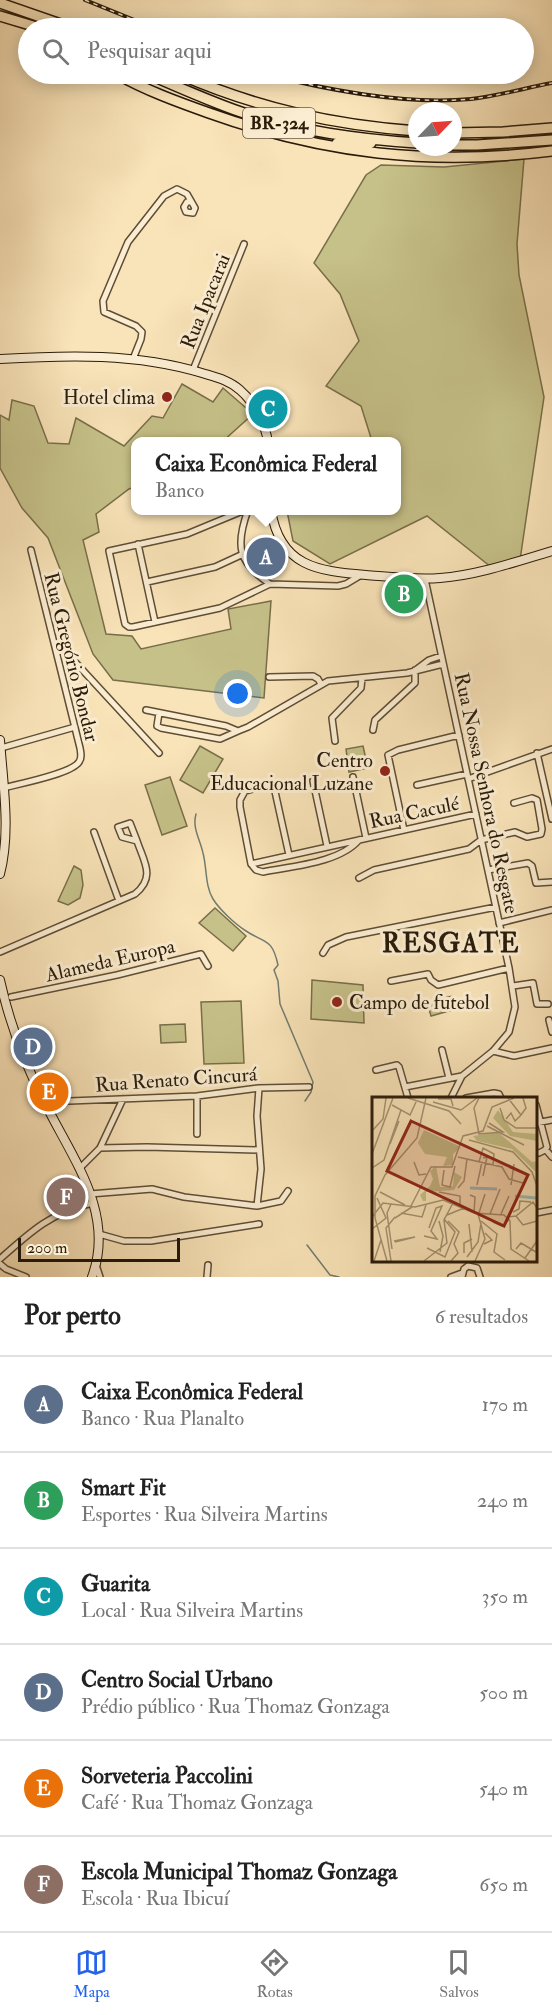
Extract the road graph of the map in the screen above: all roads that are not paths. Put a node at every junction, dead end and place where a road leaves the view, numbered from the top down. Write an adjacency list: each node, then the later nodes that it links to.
1 (0, 3): 3 (highway)
2 (0, 16): 4 (highway)
3 (43, 18)
4 (18, 21)
5 (139, 84): 13 (highway)
6 (172, 84): 12 (highway, BR-324)
7 (204, 84): 9 (highway, BR-324)
8 (552, 128): 10 (highway)
9 (408, 130)
10 (462, 133)
11 (552, 140): 15 (highway)
12 (395, 142): 13 (highway); 14 (highway, BR-324)
13 (313, 143): 16 (highway)
14 (408, 143)
15 (462, 145)
16 (552, 151)
17 (191, 202): 20 (street)
18 (244, 244): 21 (street, Rua Ipacarai)
19 (0, 359): 20 (main road)
20 (133, 359): 21 (main road)
21 (193, 370): 22 (main road)
22 (267, 437)
23 (234, 515): 26 (street)
24 (245, 515): 29 (street)
25 (273, 515): 30 (main road)
26 (138, 544): 32 (street); 34 (street)
27 (31, 550): 35 (street, Rua Gregório Bondar)
28 (552, 551): 31 (main road)
29 (241, 555): 32 (street); 33 (street)
30 (361, 575): 31 (main road); 33 (street)
31 (425, 579): 36 (street, Rua Nossa Senhora do Resgate)
32 (147, 582): 34 (street)
33 (270, 584): 34 (street)
34 (155, 622)
35 (55, 645): 45 (street, Rua Gregório Bondar); 54 (street)
36 (441, 657): 37 (street, Rua Nossa Senhora do Resgate); 38 (street)
37 (443, 664): 38 (street); 48 (street, Rua Nossa Senhora do Resgate)
38 (416, 670): 40 (street); 46 (street)
39 (269, 677): 41 (street)
40 (362, 678): 41 (street); 51 (street)
41 (321, 684): 47 (street)
42 (146, 710): 43 (street)
43 (159, 712): 44 (street); 49 (street)
44 (217, 724): 47 (street); 49 (street)
45 (75, 727): 52 (street); 61 (street, Rua Gregório Bondar)
46 (373, 730)
47 (238, 731): 49 (street)
48 (459, 735): 57 (street, Rua Nossa Senhora do Resgate); 65 (street)
49 (214, 739)
50 (0, 740): 52 (main road)
51 (335, 741)
52 (1, 748): 58 (main road)
53 (552, 749): 55 (street)
54 (159, 753)
55 (537, 753): 57 (street); 64 (street)
56 (353, 777): 67 (street)
57 (467, 777): 60 (street); 63 (street, Rua Nossa Senhora do Resgate)
58 (1, 778): 61 (main road)
59 (314, 781): 71 (street)
60 (417, 785)
61 (3, 788): 70 (main road)
62 (514, 803): 68 (street)
63 (476, 814): 65 (street, Rua Caculé); 68 (street, Rua Nossa Senhora do Resgate)
64 (552, 819)
65 (404, 830): 67 (street, Rua Caculé)
66 (94, 832): 78 (street)
67 (362, 839): 71 (street, Rua Caculé); 73 (street, Rua Caculé)
68 (481, 840): 74 (street, Rua Nossa Senhora do Resgate); 76 (street)
69 (137, 841): 78 (street)
70 (2, 844): 75 (main road)
71 (327, 846): 72 (street, Rua Caculé)
72 (289, 855): 73 (street, Rua Caculé); 73 (street)
73 (251, 864)
74 (488, 870): 77 (street); 79 (street, Rua Nossa Senhora do Resgate)
75 (0, 874)
76 (359, 878)
77 (552, 882)
78 (119, 901): 82 (street)
79 (496, 907): 81 (street, Rua Nossa Senhora do Resgate); 83 (street)
80 (552, 910): 81 (street)
81 (499, 923): 86 (street, Rua Nossa Senhora do Resgate)
82 (0, 952)
83 (323, 953)
84 (426, 965): 87 (street)
85 (208, 966): 91 (street, Alameda Europa)
86 (509, 968): 87 (street); 90 (street, Rua Nossa Senhora do Resgate)
87 (428, 974): 88 (street)
88 (391, 981)
89 (1, 986): 110 (main road)
90 (513, 986): 92 (street); 97 (street, Rua Nossa Senhora do Resgate)
91 (11, 996)
92 (548, 1004)
93 (549, 1020): 94 (street)
94 (552, 1032)
95 (552, 1048): 97 (street)
96 (442, 1050): 100 (street)
97 (493, 1051): 99 (street, Rua Nossa Senhora do Resgate)
98 (376, 1070): 102 (street)
99 (462, 1076): 100 (street); 106 (street, Rua Nossa Senhora do Resgate)
100 (449, 1078): 102 (street)
101 (309, 1087): 103 (street, Rua Renato Cincurá)
102 (405, 1087): 105 (street)
103 (259, 1088): 104 (street, Rua Renato Cincurá); 115 (street)
104 (197, 1096): 109 (street, Rua Renato Cincurá); 113 (street)
105 (408, 1097)
106 (452, 1097)
107 (472, 1097): 108 (street)
108 (501, 1097)
109 (123, 1099): 110 (street, Rua Renato Cincurá); 114 (street)
110 (44, 1102): 119 (main road)
111 (552, 1120): 112 (street)
112 (538, 1123): 116 (street)
113 (197, 1134)
114 (100, 1148): 115 (street); 119 (street)
115 (259, 1150): 123 (street)
116 (546, 1150): 117 (street); 118 (street)
117 (539, 1153)
118 (552, 1157)
119 (80, 1168): 121 (main road)
120 (288, 1191): 123 (street)
121 (90, 1194): 122 (main road); 123 (street)
122 (93, 1203): 127 (main road); 128 (street)
123 (257, 1206)
124 (552, 1210): 125 (street)
125 (537, 1213)
126 (259, 1224): 127 (street)
127 (99, 1234): 130 (main road)
128 (0, 1261): 133 (street)
129 (467, 1263): 132 (street); 138 (street)
130 (96, 1265): 134 (main road); 135 (street)
131 (208, 1265): 136 (street)
132 (462, 1275): 137 (street)
133 (26, 1277)
134 (92, 1277)
135 (100, 1277)
136 (207, 1277)
137 (451, 1277)
138 (480, 1277)

